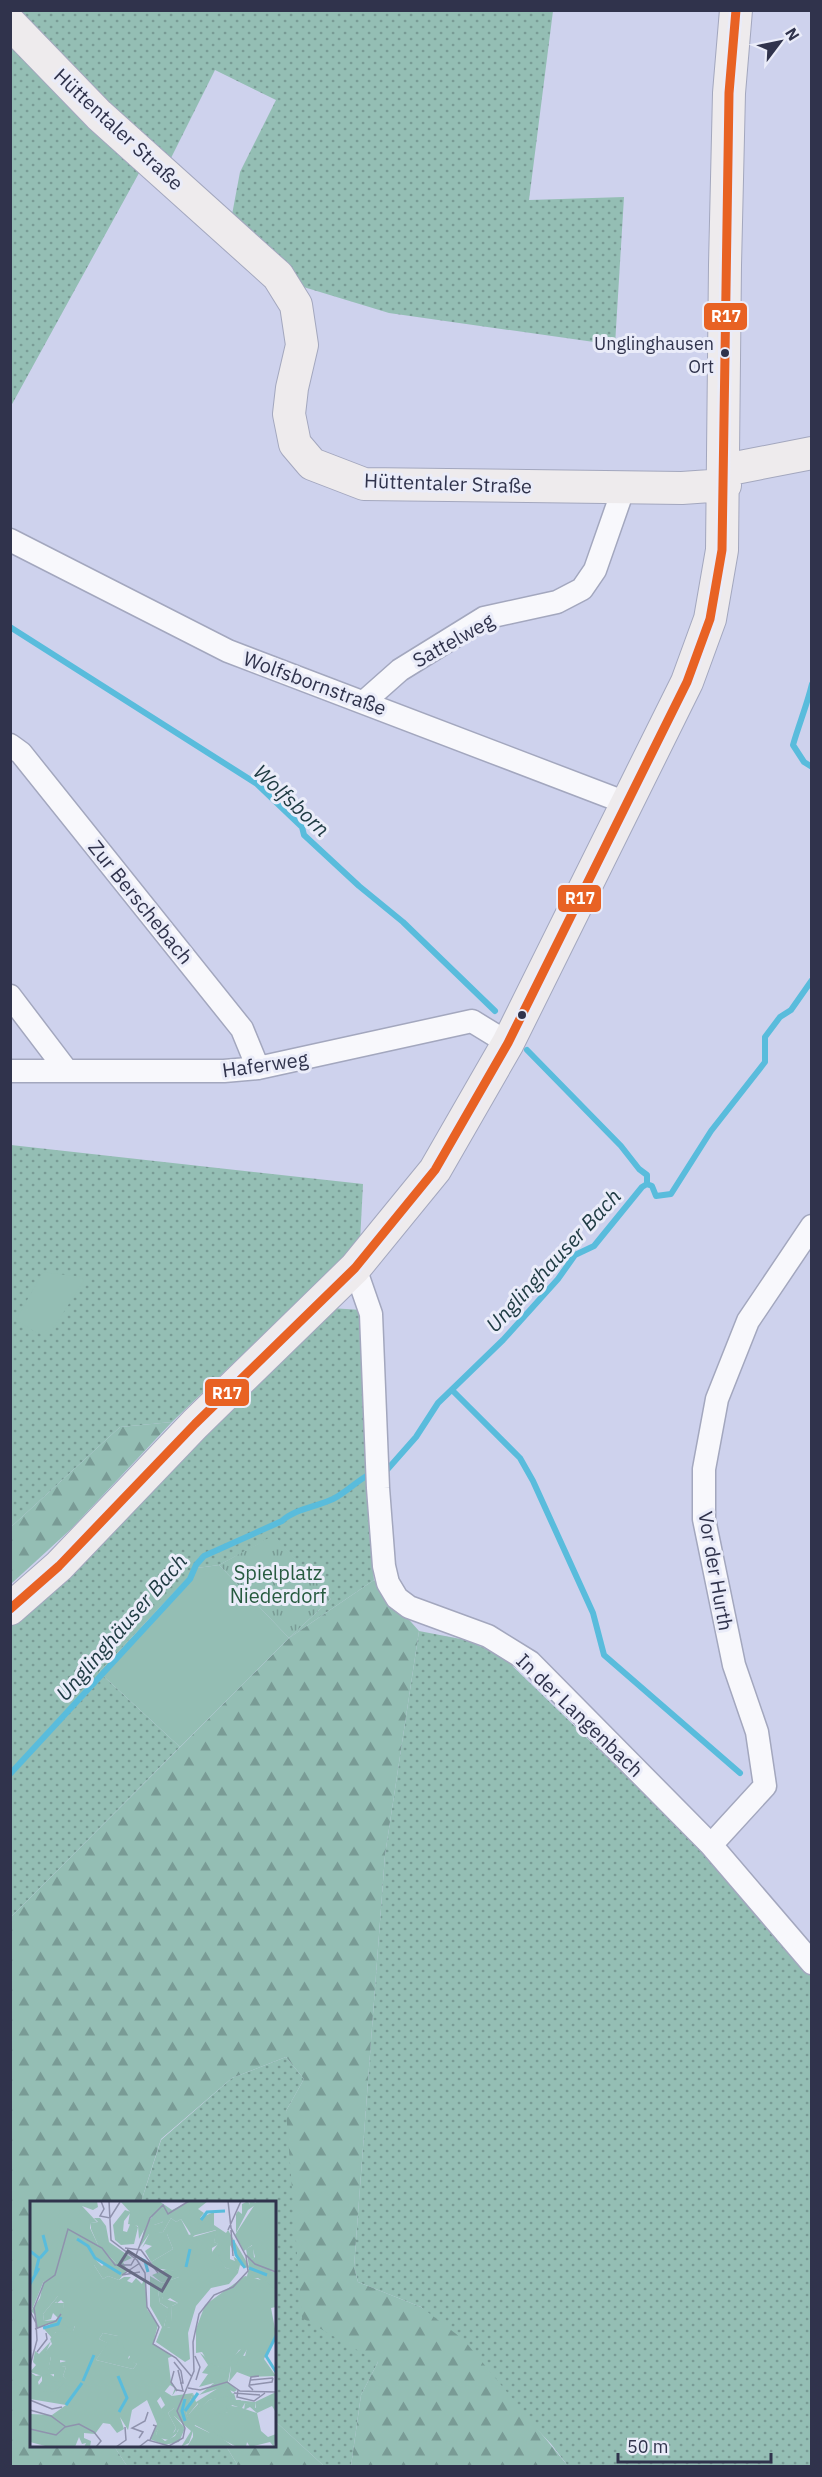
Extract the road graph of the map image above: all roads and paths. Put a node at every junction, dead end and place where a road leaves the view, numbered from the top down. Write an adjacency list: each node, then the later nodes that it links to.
1 (736, 10): 4 (main road)
2 (10, 23): 5 (main road, Hüttentaler Straße)
3 (812, 453): 4 (main road, Hüttentaler Straße)
4 (725, 478): 5 (main road, Hüttentaler Straße); 9 (main road)
5 (624, 487): 7 (street, Sattelweg)
6 (10, 540): 7 (street, Wolfsbornstraße)
7 (365, 701): 9 (street, Wolfsbornstraße)
8 (10, 745): 12 (street, Zur Berschebach)
9 (629, 804): 11 (main road)
10 (10, 996): 14 (street)
11 (508, 1043): 12 (street, Haferweg); 16 (main road)
12 (258, 1068): 14 (street, Haferweg)
13 (10, 1071): 14 (street, Haferweg)
14 (67, 1071)
15 (812, 1226): 18 (street, Vor der Hurth)
16 (355, 1268): 17 (main road); 18 (street, In der Langenbach)
17 (10, 1609)
18 (711, 1845): 19 (street, In der Langenbach)
19 (812, 1963)

